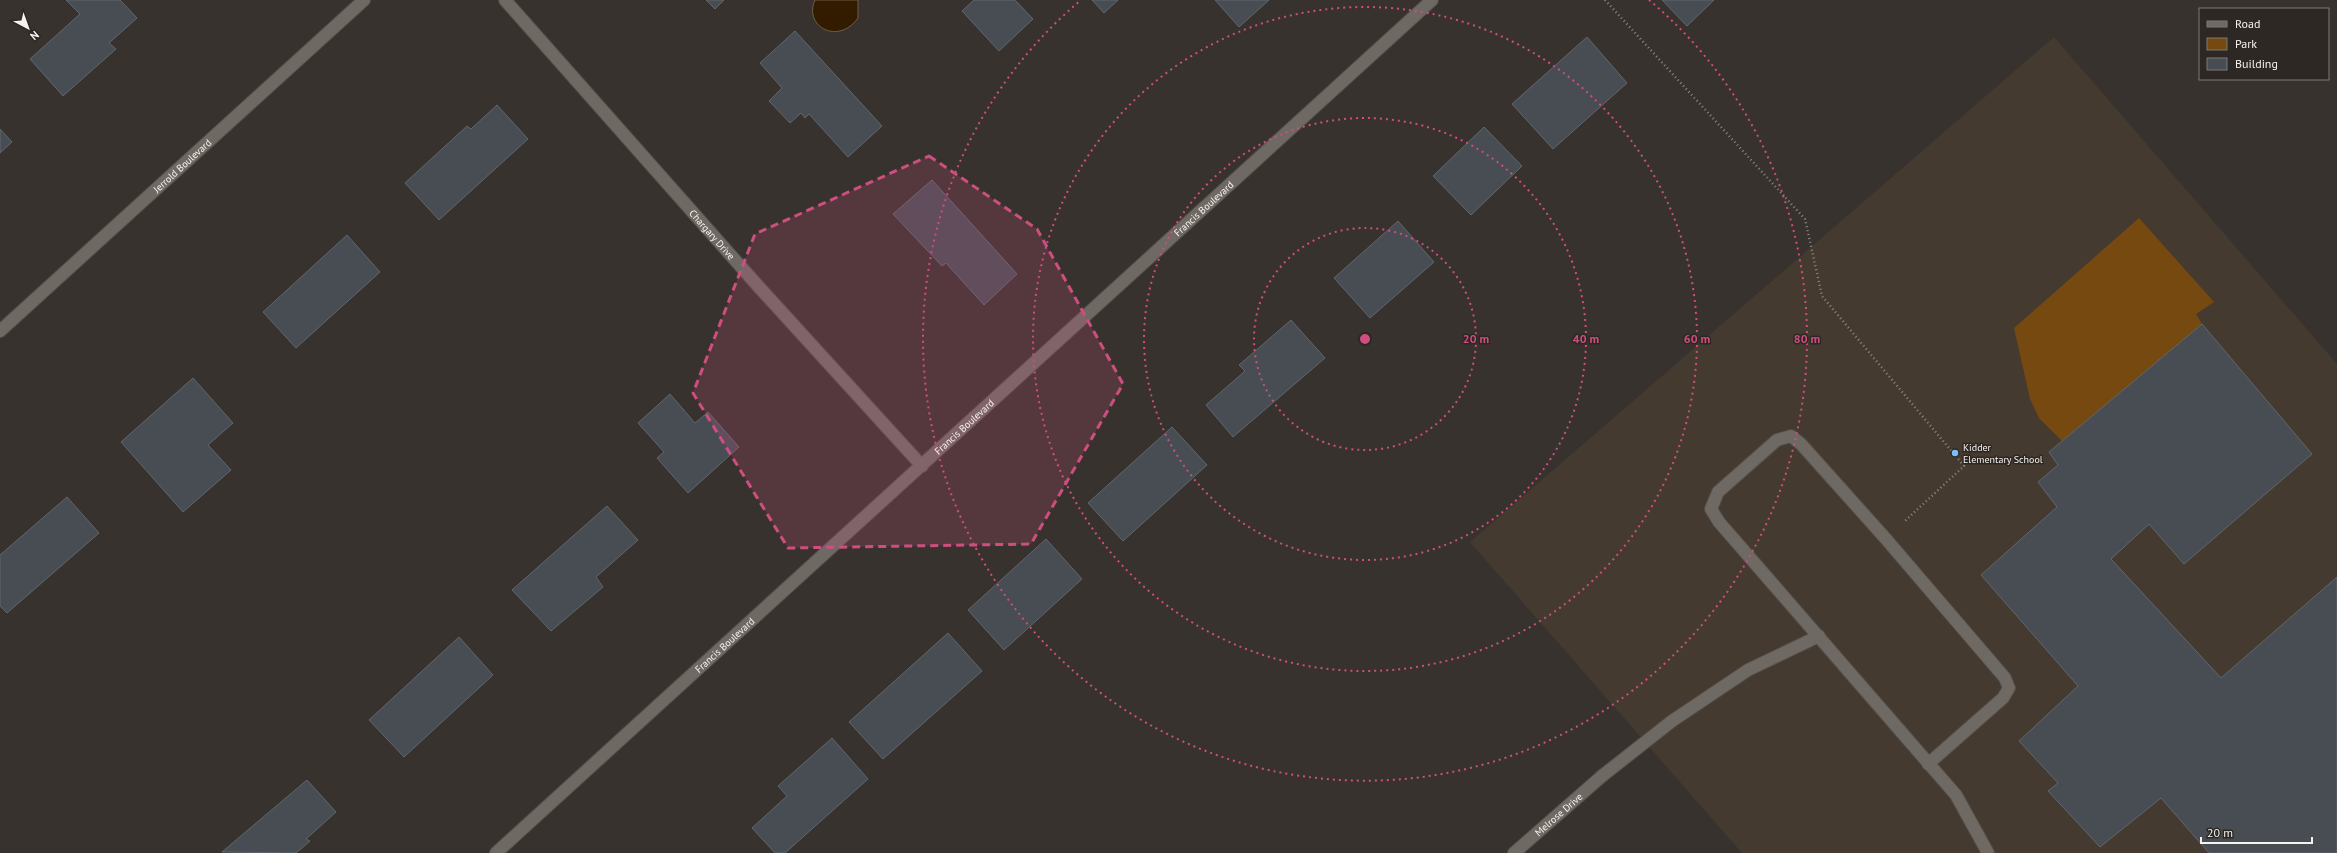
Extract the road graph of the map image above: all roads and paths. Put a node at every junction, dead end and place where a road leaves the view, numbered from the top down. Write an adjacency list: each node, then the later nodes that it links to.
1 (364, 0): 5 (street, Jerrold Boulevard)
2 (505, 0): 6 (street, Chargary Drive)
3 (1432, 0): 6 (street, Francis Boulevard)
4 (1605, 0): 7 (path)
5 (0, 331)
6 (922, 466): 10 (street, Francis Boulevard)
7 (1886, 539): 8 (street); 9 (street)
8 (1819, 636): 9 (street); 11 (street, Melrose Drive)
9 (1928, 764): 12 (street)
10 (496, 853)
11 (1514, 853)
12 (1988, 853)

